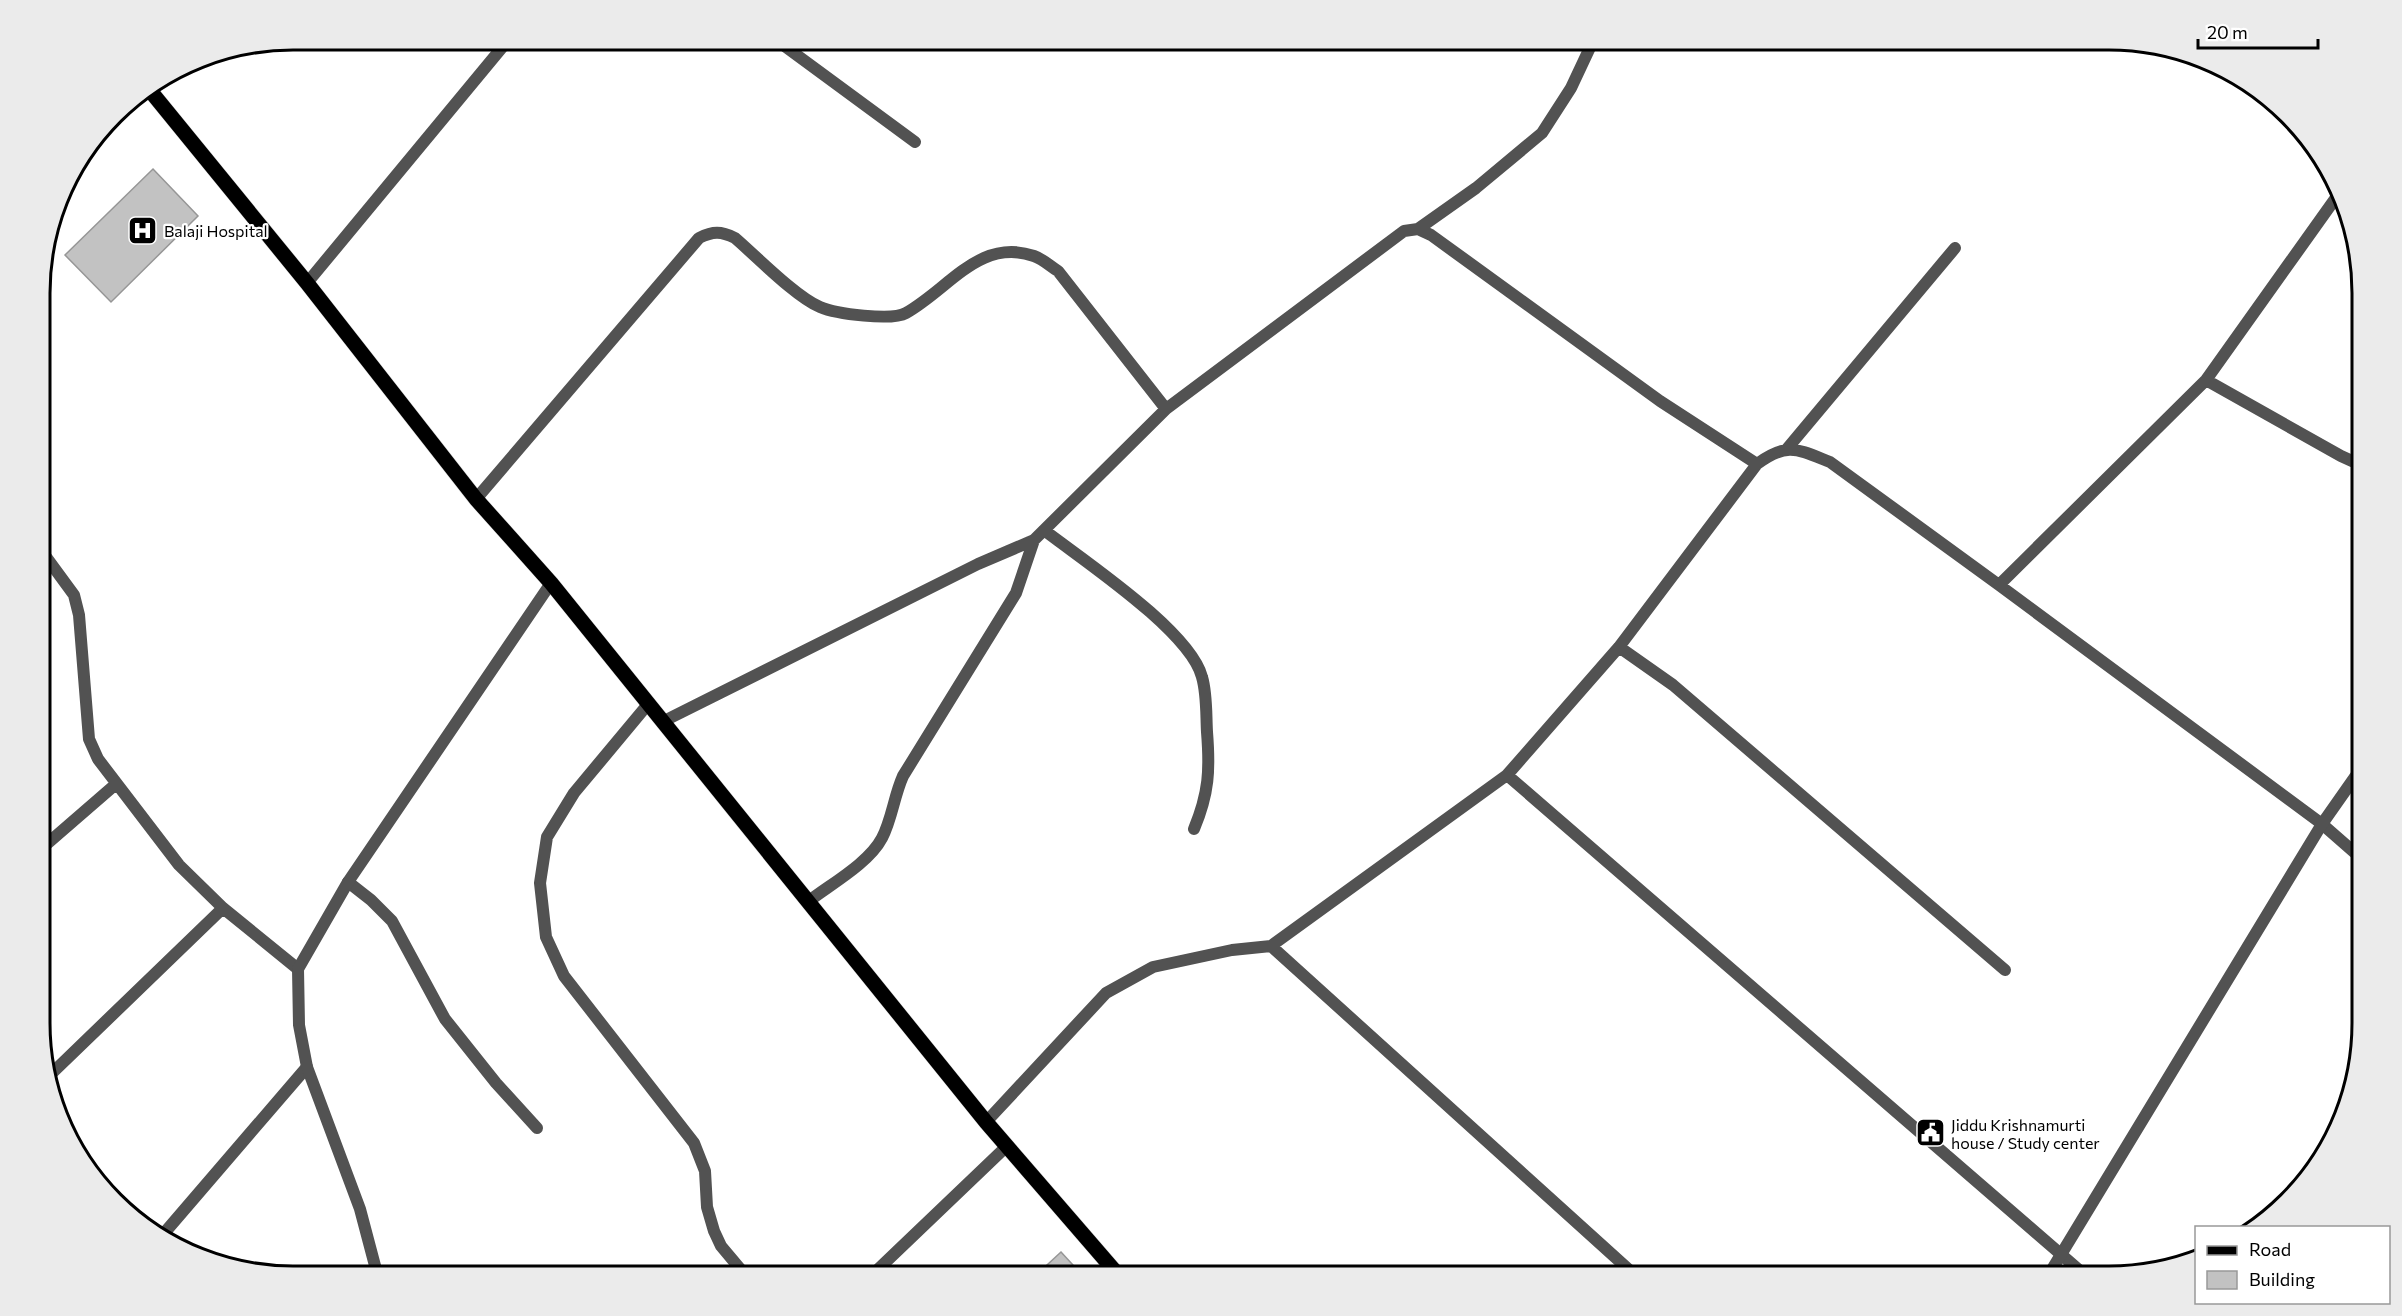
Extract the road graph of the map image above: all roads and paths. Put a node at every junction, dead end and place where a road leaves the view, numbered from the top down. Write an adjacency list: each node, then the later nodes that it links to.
1 (500, 50): 9 (street)
2 (791, 50): 5 (street)
3 (1589, 50): 7 (street)
4 (153, 94): 9 (main road)
5 (915, 142)
6 (2334, 200): 10 (street)
7 (1418, 229): 11 (street); 14 (street)
8 (1955, 248): 12 (street)
9 (307, 283): 15 (main road)
10 (2206, 380): 13 (street); 20 (street)
11 (1167, 410): 15 (street); 16 (street)
12 (1786, 450): 14 (street); 20 (street)
13 (2352, 460)
14 (1757, 464): 21 (street)
15 (476, 499): 19 (main road)
16 (1044, 530): 17 (street); 28 (street)
17 (1034, 540): 23 (street); 32 (street)
18 (50, 562): 26 (street)
19 (551, 583): 22 (main road); 31 (street)
20 (1999, 585): 27 (street)
21 (1619, 647): 24 (street); 36 (street)
22 (649, 703): 23 (main road); 45 (street)
23 (664, 721): 32 (main road)
24 (1507, 775): 34 (street); 43 (street)
25 (2352, 782): 27 (street)
26 (116, 784): 29 (street); 33 (street)
27 (2322, 825): 30 (street); 43 (street)
28 (1194, 829)
29 (50, 841)
30 (2352, 850)
31 (348, 882): 35 (street); 40 (street)
32 (808, 901): 39 (main road)
33 (223, 908): 35 (street); 38 (street)
34 (1271, 946): 39 (street); 48 (street)
35 (298, 969): 37 (street)
36 (2005, 970)
37 (307, 1067): 42 (street); 44 (street)
38 (54, 1071)
39 (986, 1122): 41 (main road)
40 (537, 1128)
41 (1007, 1146): 46 (street); 47 (main road)
42 (166, 1231)
43 (2060, 1255): 49 (street); 50 (street)
44 (375, 1266)
45 (738, 1266)
46 (882, 1266)
47 (1111, 1266)
48 (1624, 1266)
49 (2054, 1266)
50 (2074, 1266)

